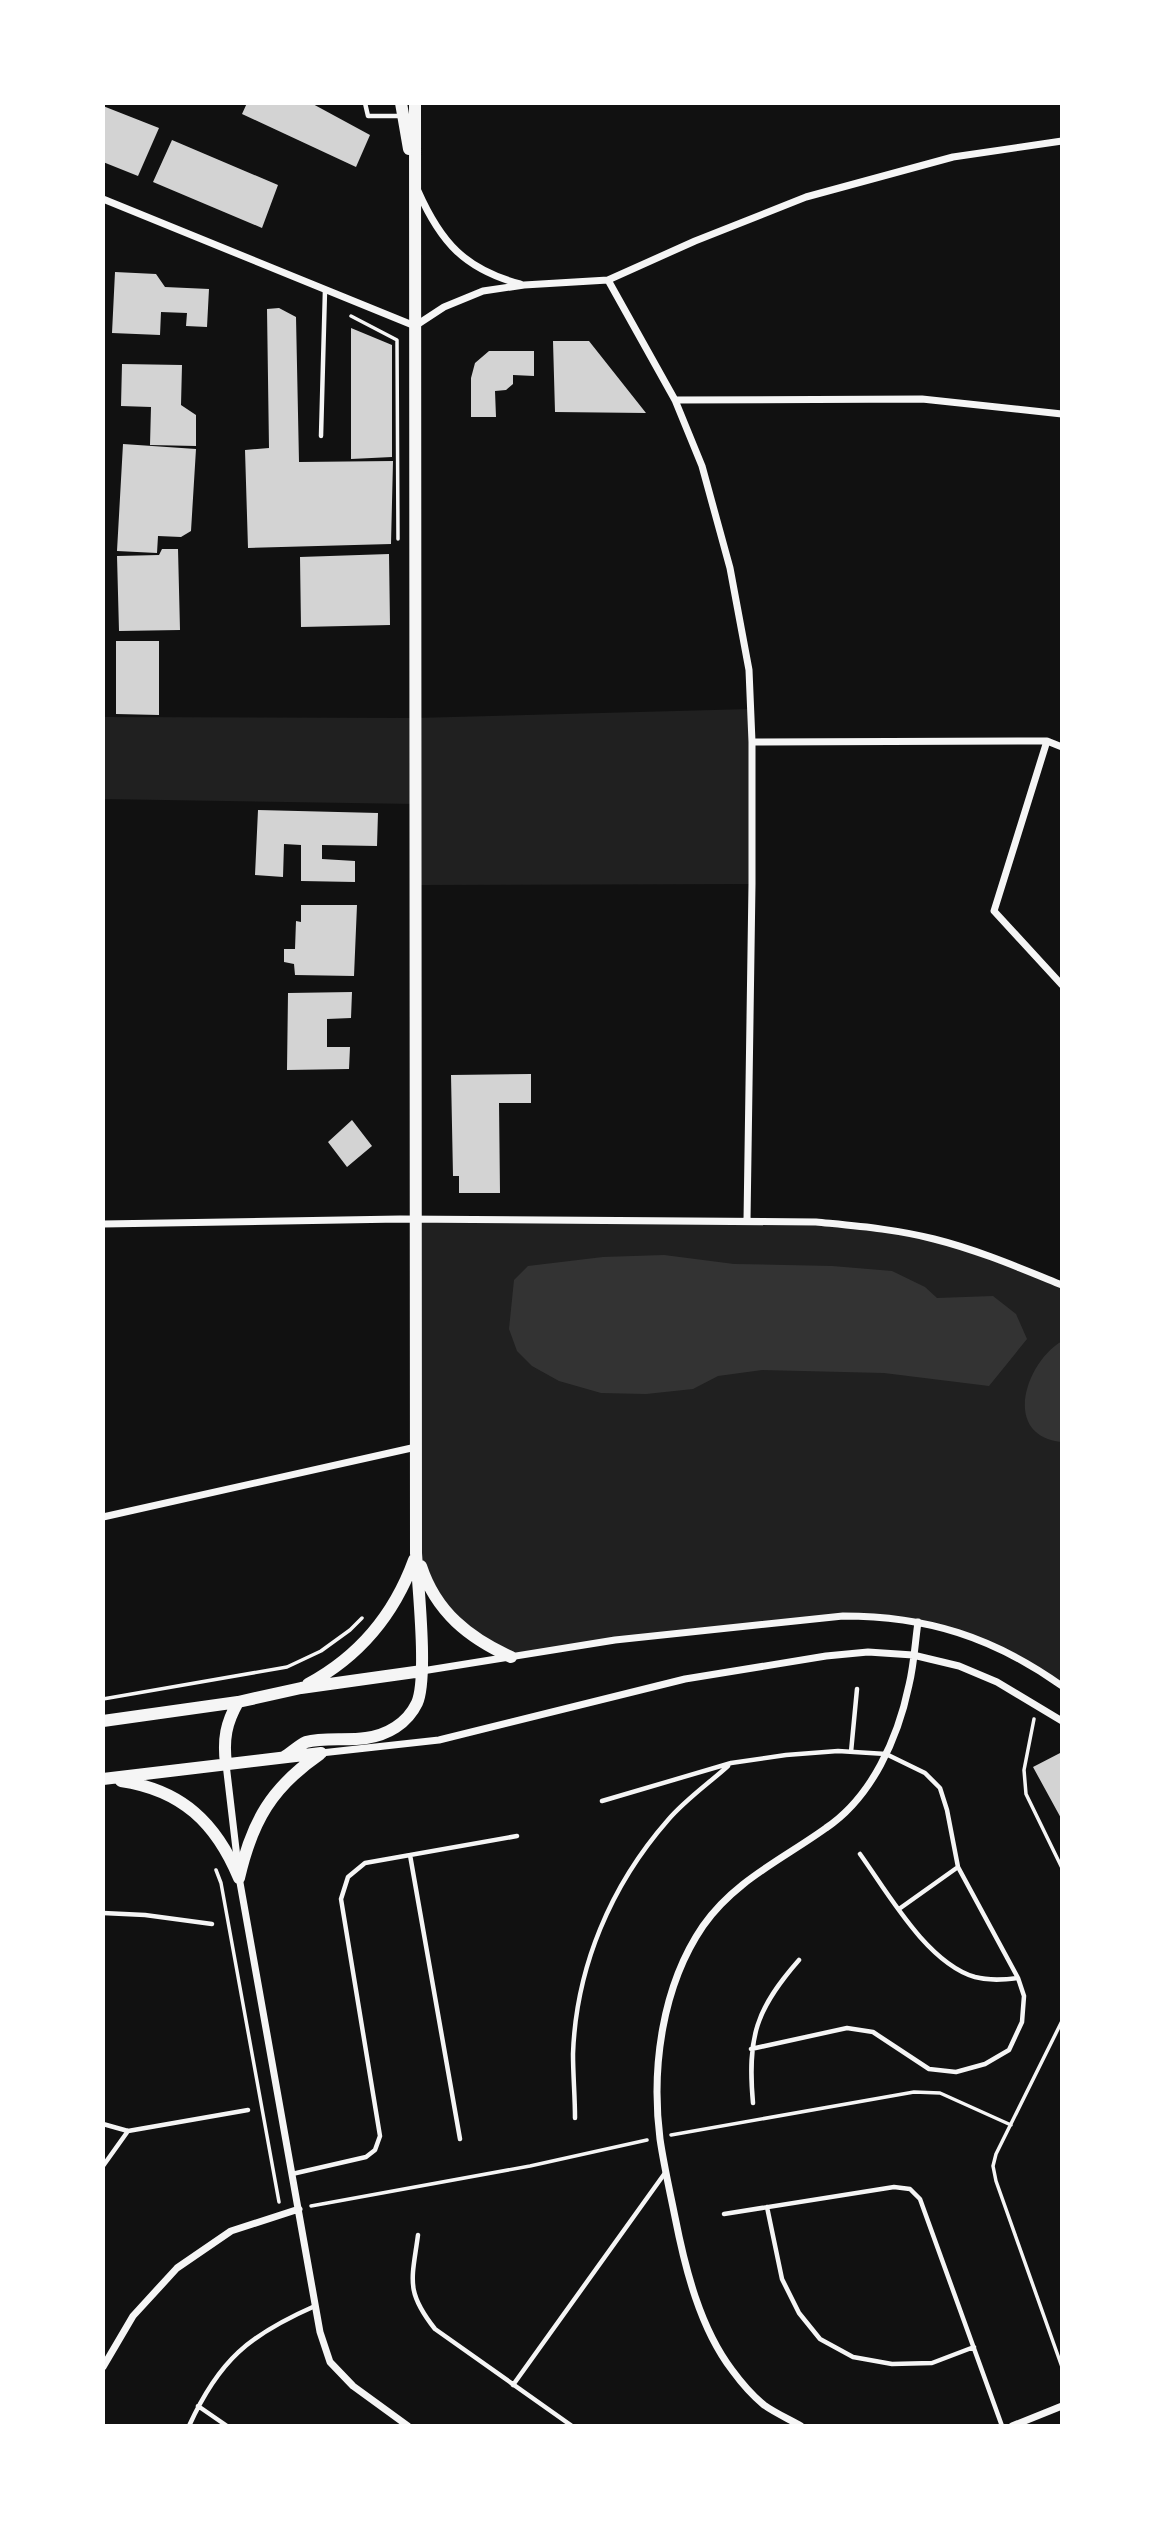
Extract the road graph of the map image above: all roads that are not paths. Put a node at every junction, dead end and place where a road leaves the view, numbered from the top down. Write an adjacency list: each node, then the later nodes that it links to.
1 (365, 103): 3 (lane)
2 (415, 103): 5 (main road)
3 (402, 110): 5 (main road)
4 (1062, 141): 7 (street)
5 (415, 184): 8 (street); 10 (main road)
6 (103, 199): 9 (street)
7 (608, 280): 8 (street); 11 (street)
8 (524, 285): 10 (street)
9 (325, 288): 10 (street); 13 (lane)
10 (415, 326): 18 (main road)
11 (675, 400): 12 (street); 15 (street)
12 (1062, 414)
13 (321, 436)
14 (1047, 741): 15 (street); 16 (street); 17 (street)
15 (752, 742): 19 (street)
16 (1062, 747)
17 (1062, 985)
18 (416, 1219): 19 (street); 20 (street); 22 (main road)
19 (747, 1221): 21 (street)
20 (103, 1224)
21 (1062, 1285)
22 (416, 1447): 23 (street); 24 (main road)
23 (103, 1517)
24 (416, 1553): 27 (main road); 28 (main road); 30 (main road)
25 (918, 1622): 26 (street); 27 (street); 29 (street)
26 (912, 1655): 34 (street); 36 (street); 37 (street)
27 (511, 1657): 28 (street)
28 (422, 1671): 30 (main road); 38 (main road)
29 (1062, 1686)
30 (301, 1688): 32 (main road)
31 (857, 1689): 35 (lane)
32 (238, 1702): 33 (main road); 40 (main road)
33 (103, 1721)
34 (1062, 1721)
35 (851, 1752): 37 (lane); 39 (lane)
36 (321, 1753): 38 (main road); 47 (main road)
37 (886, 1754): 46 (lane); 61 (street)
38 (284, 1757): 40 (main road)
39 (731, 1763): 42 (lane); 56 (lane)
40 (226, 1764): 41 (main road); 47 (street)
41 (103, 1779): 47 (main road)
42 (602, 1801)
43 (517, 1836): 45 (lane)
44 (860, 1854): 48 (lane)
45 (410, 1855): 59 (lane); 62 (lane)
46 (958, 1867): 48 (lane); 52 (lane)
47 (239, 1878): 62 (street)
48 (899, 1909): 52 (lane)
49 (103, 1913): 50 (lane)
50 (212, 1924)
51 (799, 1960): 53 (lane)
52 (1018, 1978): 53 (lane)
53 (751, 2049): 54 (lane)
54 (753, 2103)
55 (248, 2110): 58 (lane)
56 (575, 2119)
57 (103, 2124): 58 (lane)
58 (128, 2131): 60 (lane)
59 (460, 2139)
60 (103, 2166)
61 (666, 2172): 70 (lane); 77 (street)
62 (292, 2174): 64 (street)
63 (767, 2207): 65 (lane); 68 (lane); 68 (lane)
64 (299, 2209): 67 (street); 69 (street)
65 (724, 2214)
66 (418, 2235): 70 (lane)
67 (315, 2306): 71 (lane); 75 (street)
68 (974, 2347): 78 (lane)
69 (103, 2367)
70 (513, 2385): 76 (lane)
71 (198, 2406): 73 (lane); 74 (lane)
72 (1062, 2406): 79 (street)
73 (189, 2426)
74 (227, 2426)
75 (408, 2426)
76 (572, 2426)
77 (801, 2426)
78 (1002, 2426)
79 (1012, 2426)

